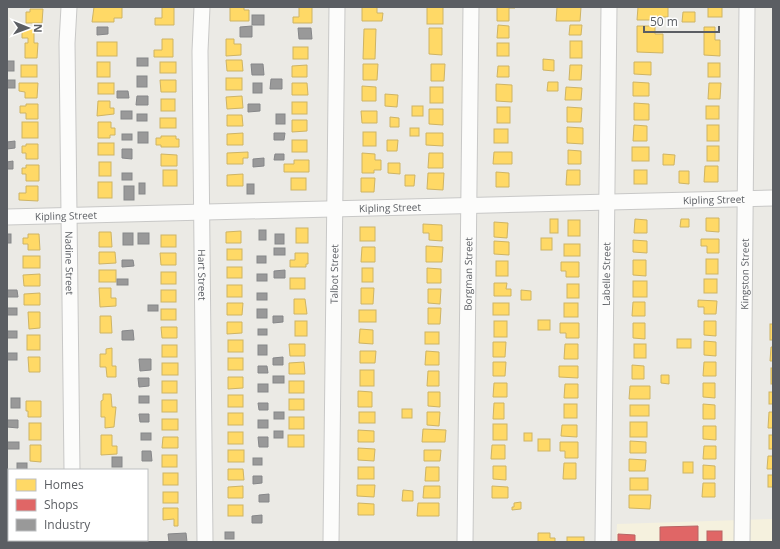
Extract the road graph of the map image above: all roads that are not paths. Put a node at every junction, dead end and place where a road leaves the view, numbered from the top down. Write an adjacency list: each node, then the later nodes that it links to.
1 (68, 7): 13 (street, Nadine Street)
2 (202, 7): 12 (street, Hart Street)
3 (337, 7): 11 (street, Talbot Street)
4 (471, 7): 10 (street, Borgman Street)
5 (610, 7): 9 (street, Labelle Street)
6 (747, 7): 7 (street, Kingston Street)
7 (746, 198): 8 (street, Kipling Street); 9 (street, Kipling Street); 20 (street, Kingston Street)
8 (773, 198)
9 (608, 202): 10 (street, Kipling Street); 19 (street, Labelle Street)
10 (469, 205): 11 (street, Kipling Street); 18 (street, Borgman Street)
11 (336, 209): 12 (street, Kipling Street); 17 (street, Talbot Street)
12 (202, 212): 13 (street, Kipling Street); 16 (street, Hart Street)
13 (69, 216): 14 (street, Kipling Street); 15 (street, Nadine Street)
14 (7, 217)
15 (72, 469)
16 (205, 542)
17 (331, 542)
18 (465, 542)
19 (603, 542)
20 (742, 542)

